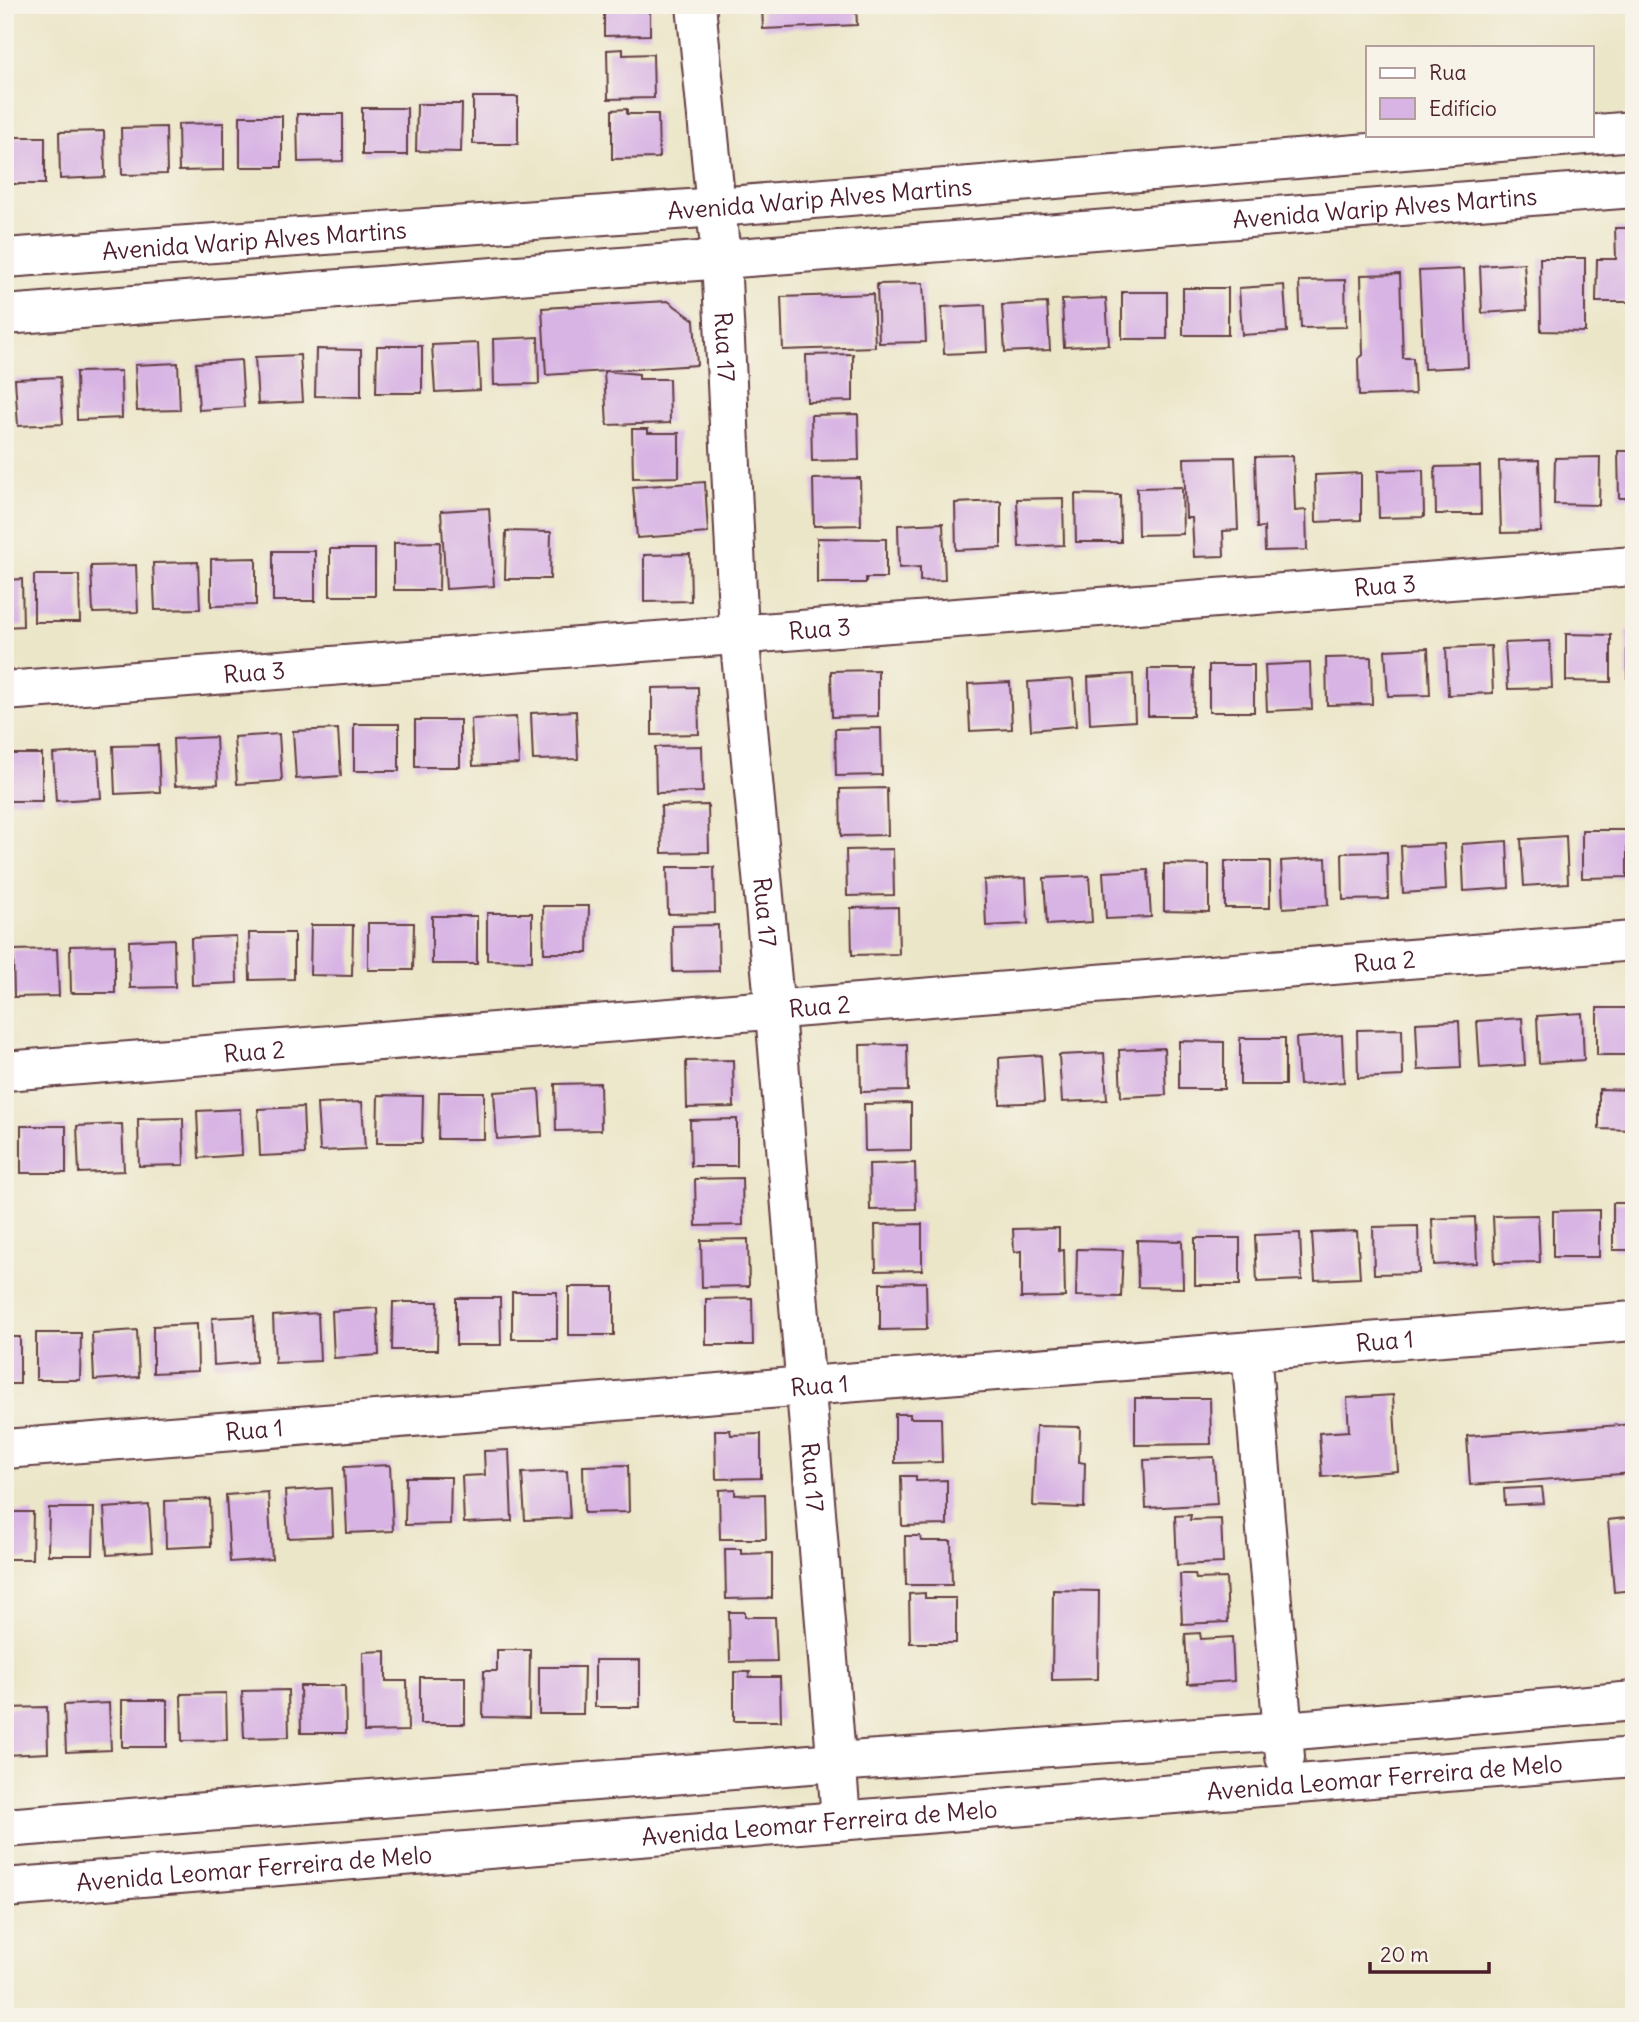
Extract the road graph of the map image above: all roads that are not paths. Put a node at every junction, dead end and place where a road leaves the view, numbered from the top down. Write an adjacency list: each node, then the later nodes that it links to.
1 (696, 5): 6 (street, Rua 17)
2 (1634, 131): 3 (street, Avenida Warip Alves Martins)
3 (1594, 134)
4 (1574, 136): 6 (street, Avenida Warip Alves Martins)
5 (1634, 188): 8 (street, Avenida Warip Alves Martins)
6 (717, 208): 7 (street, Avenida Warip Alves Martins); 8 (street, Rua 17)
7 (5, 258)
8 (721, 258): 9 (street, Avenida Warip Alves Martins); 11 (street, Rua 17)
9 (5, 315)
10 (1634, 566): 11 (street, Rua 3)
11 (739, 633): 12 (street, Rua 3); 14 (street, Rua 17)
12 (5, 691)
13 (1634, 941): 14 (street, Rua 2)
14 (775, 1012): 15 (street, Rua 2); 18 (street, Rua 17)
15 (5, 1071)
16 (1634, 1321): 17 (street, Rua 1)
17 (1251, 1351): 18 (street, Rua 1); 21 (street)
18 (803, 1385): 19 (street, Rua 1); 23 (street, Rua 17)
19 (5, 1448)
20 (1634, 1701): 21 (street)
21 (1284, 1731): 23 (street); 24 (street)
22 (1634, 1757): 24 (street, Avenida Leomar Ferreira de Melo)
23 (835, 1762): 25 (street, Rua 17); 26 (street)
24 (1287, 1784): 25 (street, Avenida Leomar Ferreira de Melo)
25 (841, 1818): 27 (street, Avenida Leomar Ferreira de Melo)
26 (5, 1828)
27 (5, 1888)

